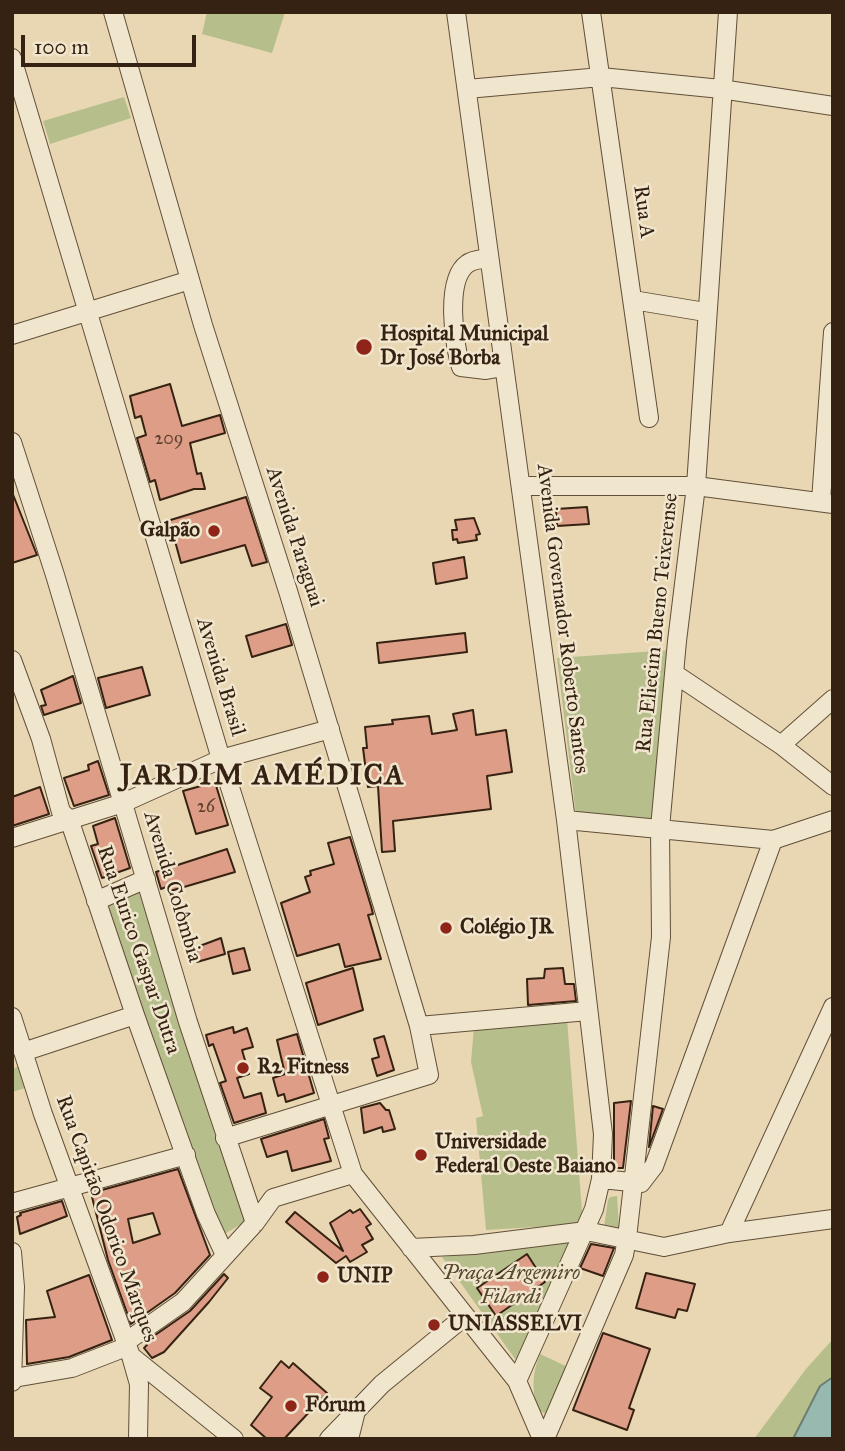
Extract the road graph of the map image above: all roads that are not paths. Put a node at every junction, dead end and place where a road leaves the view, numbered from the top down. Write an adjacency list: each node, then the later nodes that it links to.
1 (113, 12): 11 (street, Avenida Paraguai)
2 (456, 12): 7 (street, Avenida Governador Roberto Santos)
3 (592, 12): 6 (street, Rua A)
4 (728, 12): 8 (street, Rua Eliecim Bueno Teixerense)
5 (12, 58): 13 (street, Avenida Brasil)
6 (601, 77): 7 (street); 8 (street); 12 (street, Rua A)
7 (467, 89): 10 (street, Avenida Governador Roberto Santos)
8 (721, 89): 9 (street); 14 (street, Rua Eliecim Bueno Teixerense)
9 (833, 106)
10 (488, 258): 17 (street, Avenida Governador Roberto Santos); 17 (street)
11 (190, 279): 13 (street); 27 (street, Avenida Paraguai)
12 (633, 300): 14 (street); 18 (street, Rua A)
13 (86, 310): 16 (street); 29 (street, Avenida Brasil)
14 (705, 312): 22 (street, Rua Eliecim Bueno Teixerense)
15 (833, 332): 23 (street)
16 (12, 335)
17 (503, 367): 21 (street, Avenida Governador Roberto Santos)
18 (649, 418)
19 (12, 442): 20 (street, Avenida Colômbia)
20 (15, 462): 31 (street, Avenida Colômbia)
21 (522, 486): 22 (street); 33 (street, Avenida Governador Roberto Santos)
22 (696, 486): 23 (street); 25 (street, Rua Eliecim Bueno Teixerense)
23 (827, 503)
24 (12, 660): 32 (street, Rua Eurico Gaspar Dutra)
25 (675, 674): 28 (street); 35 (street, Rua Eliecim Bueno Teixerense)
26 (833, 699): 28 (street)
27 (330, 729): 29 (street); 44 (street, Avenida Paraguai)
28 (780, 745): 30 (street)
29 (221, 759): 31 (street); 46 (street, Avenida Brasil)
30 (833, 786)
31 (123, 803): 32 (street); 38 (street, Avenida Colômbia)
32 (69, 819): 36 (street); 39 (street, Rua Eurico Gaspar Dutra)
33 (566, 820): 35 (street); 41 (street, Avenida Governador Roberto Santos)
34 (833, 820): 37 (street)
35 (660, 828): 37 (street); 51 (street, Rua Eliecim Bueno Teixerense)
36 (12, 838)
37 (773, 840): 51 (street)
38 (146, 879): 39 (street); 47 (street, Avenida Colômbia)
39 (96, 901): 42 (street, Rua Eurico Gaspar Dutra)
40 (833, 1007): 57 (street)
41 (588, 1011): 44 (street); 50 (street, Avenida Governador Roberto Santos)
42 (135, 1015): 45 (street); 48 (street, Rua Eurico Gaspar Dutra)
43 (12, 1017): 45 (street, Rua Capitão Odorico Marques)
44 (419, 1026): 46 (street, Avenida Paraguai)
45 (20, 1060): 52 (street, Rua Capitão Odorico Marques)
46 (331, 1107): 47 (street); 49 (street, Avenida Brasil)
47 (225, 1138): 55 (street, Avenida Colômbia)
48 (186, 1156): 52 (street); 61 (street, Rua Eurico Gaspar Dutra)
49 (353, 1174): 55 (street); 59 (street, Avenida Brasil)
50 (601, 1179): 51 (street); 56 (street, Avenida Governador Roberto Santos)
51 (632, 1182): 58 (street, Rua Eliecim Bueno Teixerense)
52 (72, 1187): 53 (street); 63 (street, Rua Capitão Odorico Marques)
53 (12, 1203)
54 (833, 1219): 57 (street)
55 (255, 1223): 61 (street)
56 (586, 1231): 58 (street); 59 (street); 65 (street, Avenida Governador Roberto Santos)
57 (729, 1233): 58 (street)
58 (627, 1238): 71 (street, Rua Eliecim Bueno Teixerense)
59 (411, 1248): 62 (street, Avenida Brasil)
60 (12, 1252): 64 (street)
61 (225, 1255): 63 (street)
62 (464, 1317): 65 (street, Avenida Brasil); 66 (street)
63 (129, 1351): 64 (street); 67 (street, Rua Capitão Odorico Marques); 68 (street)
64 (13, 1380)
65 (517, 1381): 71 (street, Avenida Brasil)
66 (355, 1415): 69 (street); 70 (street)
67 (138, 1439)
68 (234, 1439)
69 (329, 1439)
70 (349, 1439)
71 (544, 1439)

